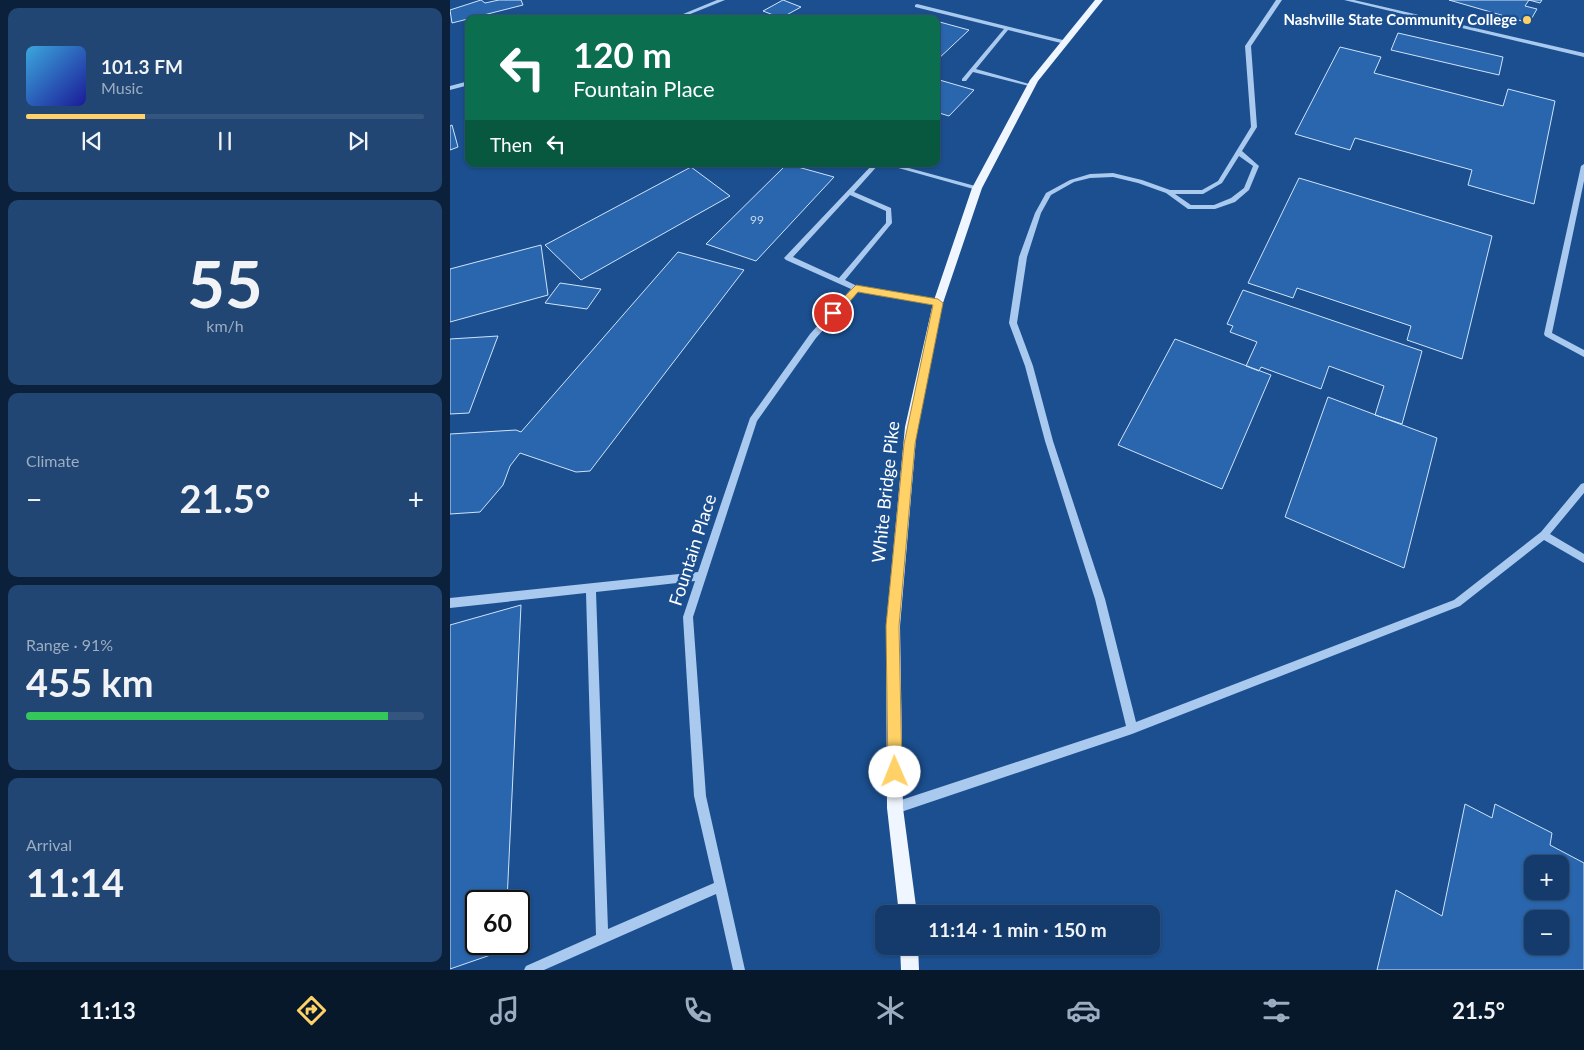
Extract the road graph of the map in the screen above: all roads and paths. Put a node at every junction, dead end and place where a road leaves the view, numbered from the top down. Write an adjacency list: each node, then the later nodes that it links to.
1 (722, 0): 6 (street)
2 (1099, 0): 8 (main road, White Bridge Pike)
3 (1279, 0): 15 (street)
4 (1347, 0): 9 (street)
5 (917, 6): 7 (street)
6 (683, 15)
7 (1007, 28): 8 (street); 10 (street)
8 (1065, 42): 13 (main road, White Bridge Pike)
9 (1584, 55)
10 (972, 70): 11 (street); 13 (street)
11 (964, 80)
12 (465, 84): 14 (street)
13 (1031, 86): 19 (main road, White Bridge Pike)
14 (450, 88)
15 (1239, 152): 21 (street); 21 (street)
16 (1584, 166): 25 (street)
17 (873, 167): 20 (street)
18 (905, 167): 19 (street)
19 (977, 188): 24 (main road, White Bridge Pike)
20 (849, 192): 22 (street); 22 (street)
21 (1169, 192): 32 (street)
22 (840, 281): 23 (street)
23 (856, 288): 24 (street); 29 (street, Fountain Place)
24 (938, 303): 33 (main road, White Bridge Pike)
25 (1584, 354)
26 (1584, 487): 27 (street)
27 (1544, 535): 28 (street); 32 (street)
28 (1584, 559)
29 (701, 576): 30 (street); 34 (street, Fountain Place)
30 (591, 588): 31 (street); 36 (street)
31 (450, 603)
32 (1132, 729): 33 (street)
33 (895, 808): 35 (main road, White Bridge Pike)
34 (720, 886): 36 (street); 39 (street, Fountain Place)
35 (907, 905)
36 (602, 938): 38 (street)
37 (909, 955): 40 (main road)
38 (530, 970)
39 (739, 970)
40 (910, 970)

